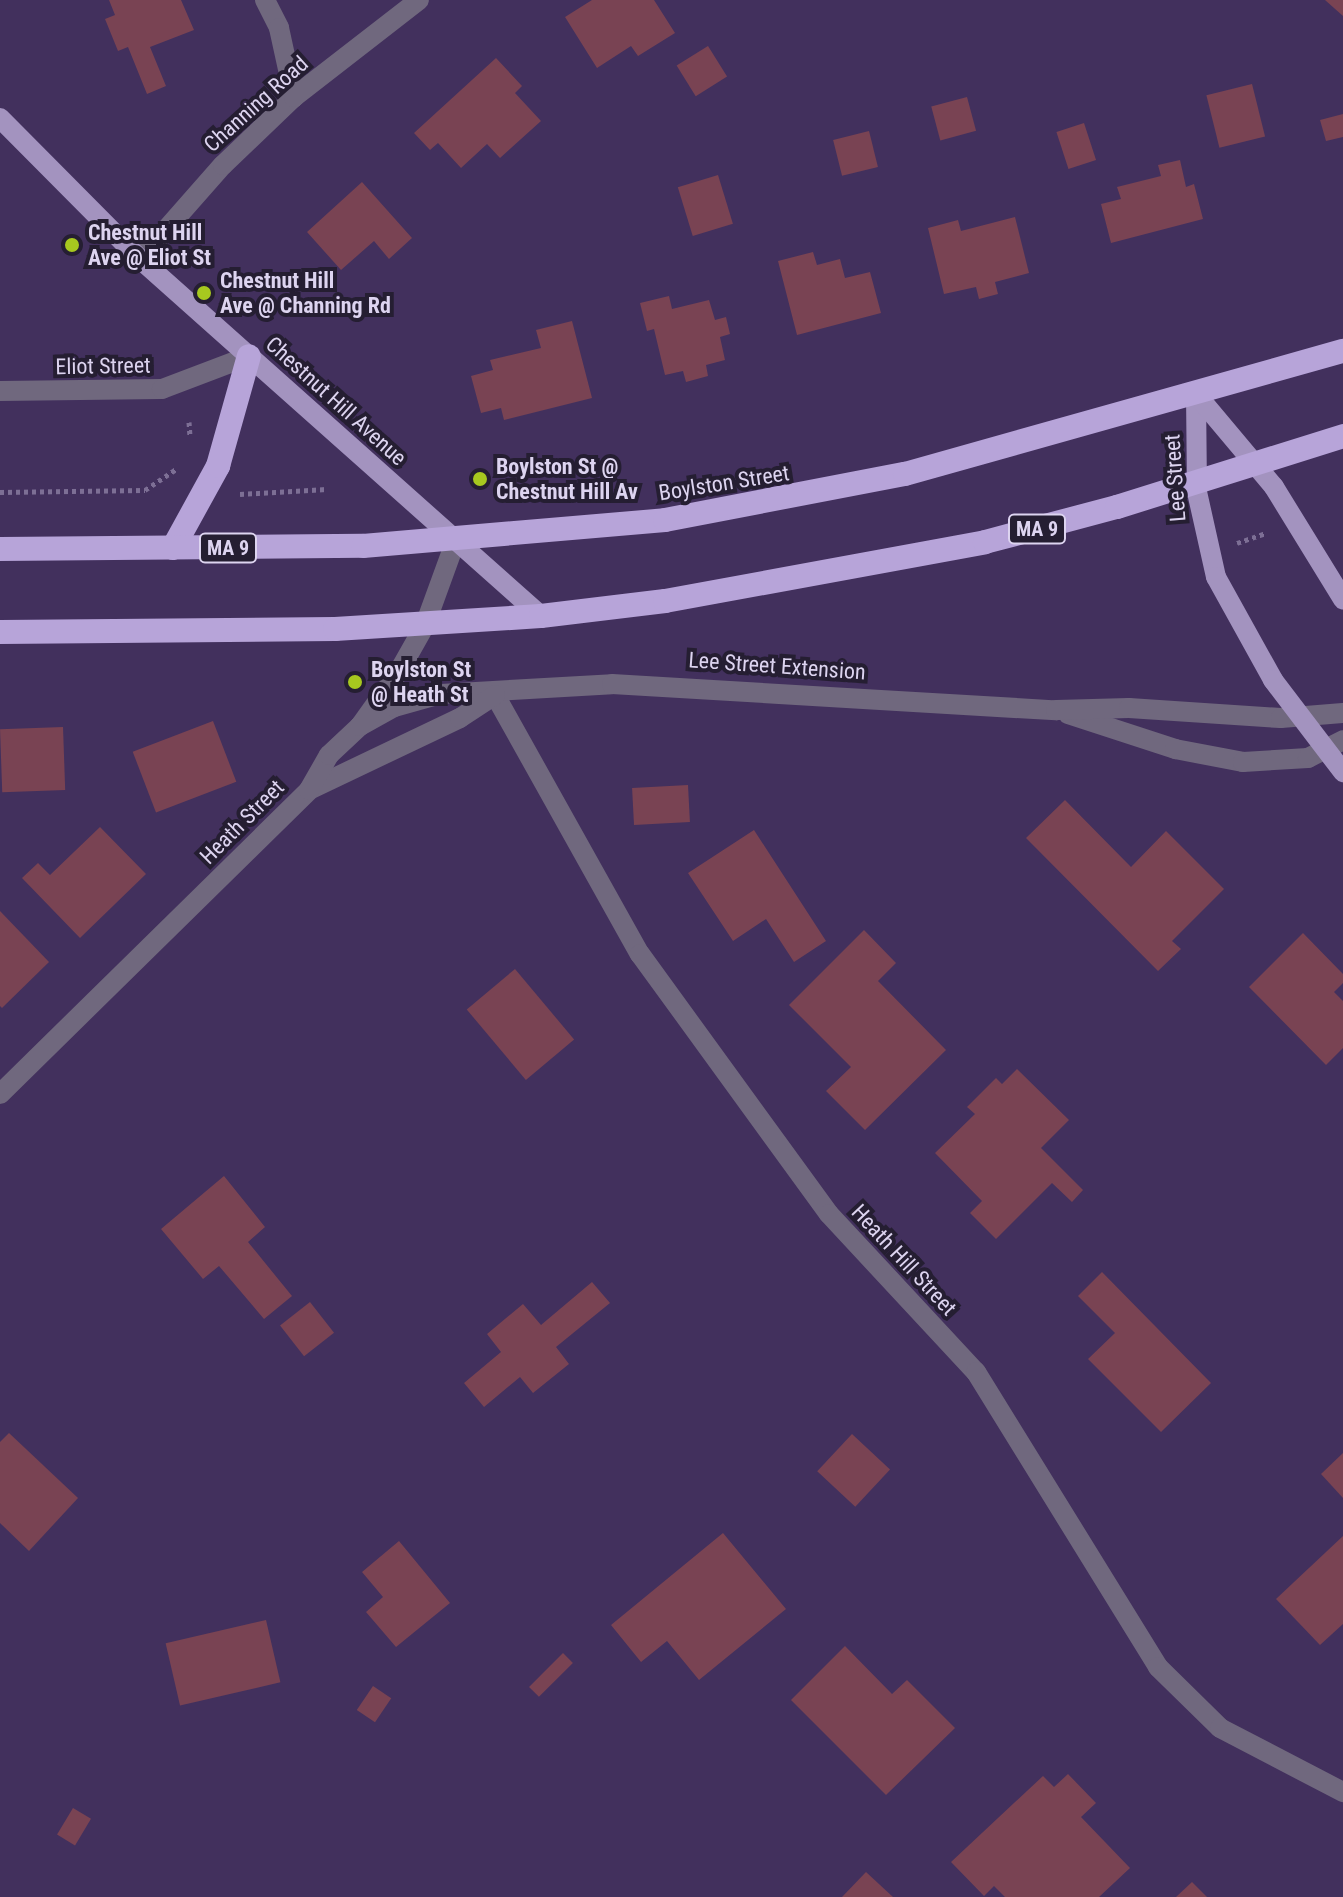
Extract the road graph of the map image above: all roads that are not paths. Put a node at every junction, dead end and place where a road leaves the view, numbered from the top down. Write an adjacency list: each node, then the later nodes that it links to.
1 (265, 0): 3 (street)
2 (419, 0): 3 (street, Channing Road)
3 (294, 97): 5 (street, Channing Road)
4 (0, 118): 5 (main road, Chestnut Hill Avenue)
5 (140, 259): 7 (main road, Chestnut Hill Avenue)
6 (1343, 351): 9 (highway, Boylston Street / MA 9)
7 (249, 356): 8 (street, Eliot Street); 13 (main road, Chestnut Hill Avenue); 14 (highway)
8 (0, 391)
9 (1196, 394): 11 (main road); 12 (main road, Lee Street); 13 (highway, Boylston Street / MA 9)
10 (1343, 436): 11 (highway, MA 9)
11 (1255, 463): 12 (highway, MA 9); 16 (main road)
12 (1196, 483): 17 (highway, MA 9); 23 (main road, Lee Street)
13 (456, 540): 14 (highway, Boylston Street / MA 9); 17 (main road, Chestnut Hill Avenue); 18 (street, Heath Street)
14 (173, 548): 15 (highway, Boylston Street / MA 9)
15 (0, 549)
16 (1343, 599)
17 (541, 616): 18 (highway, MA 9)
18 (425, 625): 19 (highway, MA 9); 24 (street, Heath Street)
19 (0, 632)
20 (495, 695): 21 (street, Lee Street Extension); 24 (street, Lee Street Extension); 27 (street, Lee Street Extension); 29 (street, Heath Hill Street)
21 (1056, 710): 23 (street, Lee Street Extension); 25 (street, Lee Street Extension)
22 (1343, 713): 23 (street, Lee Street Extension)
23 (1301, 717): 25 (main road, Lee Street)
24 (360, 726): 27 (street, Heath Street)
25 (1334, 745): 26 (main road, Lee Street)
26 (1343, 772)
27 (309, 790): 28 (street, Heath Street)
28 (0, 1094)
29 (1343, 1792)

